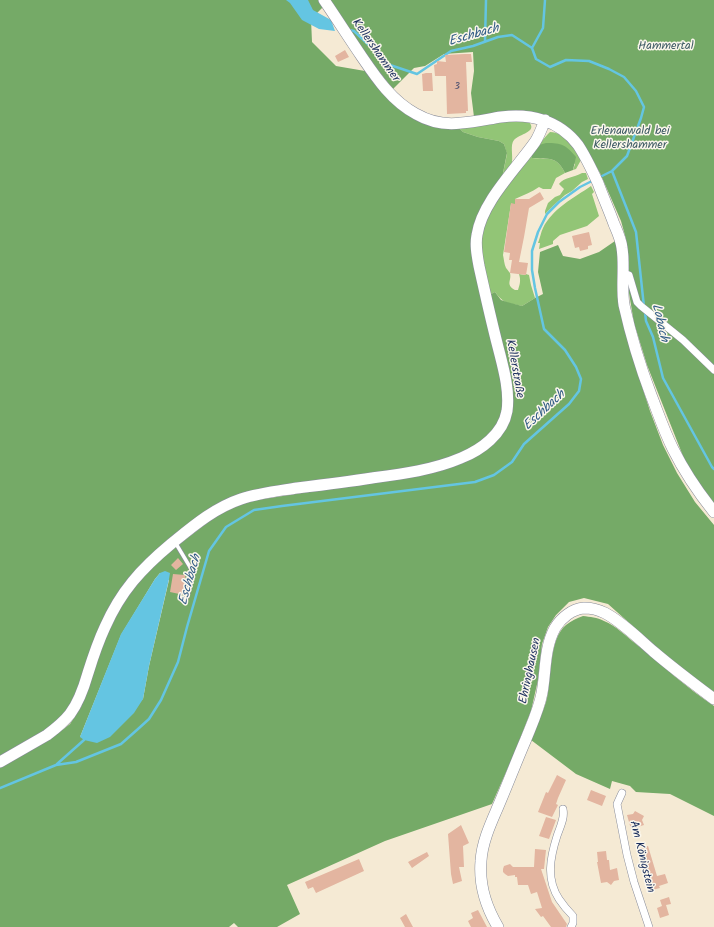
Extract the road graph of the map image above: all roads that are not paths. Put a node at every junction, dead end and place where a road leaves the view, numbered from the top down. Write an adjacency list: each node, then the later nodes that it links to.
1 (324, 0): 2 (main road, Kellershammer)
2 (545, 120): 3 (main road, Kellershammer); 6 (main road, Kellerstraße)
3 (623, 273): 4 (street); 5 (main road)
4 (714, 370)
5 (714, 512)
6 (174, 541): 7 (lane); 9 (main road, Kellerstraße)
7 (187, 596)
8 (714, 699): 12 (main road, Ehringhausen)
9 (0, 762)
10 (622, 793): 14 (street, Am Königstein)
11 (564, 809): 13 (street)
12 (498, 927)
13 (571, 927)
14 (649, 927)

